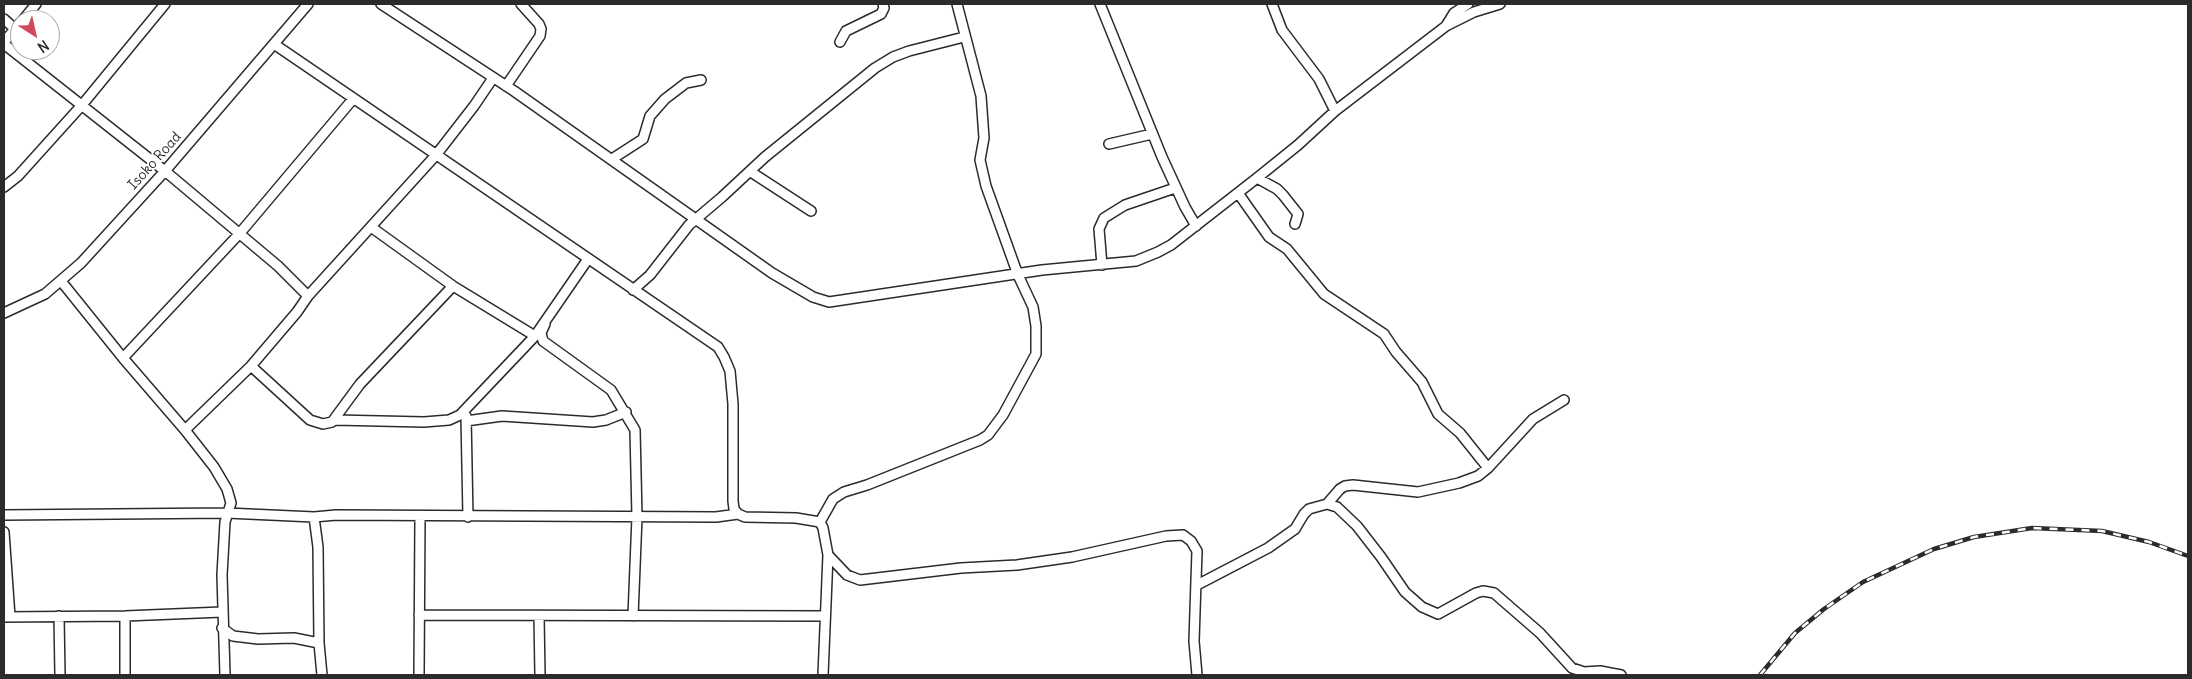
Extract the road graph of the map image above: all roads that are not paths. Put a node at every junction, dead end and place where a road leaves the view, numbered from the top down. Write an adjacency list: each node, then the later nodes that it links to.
1 (165, 4): 21 (street)
2 (308, 4): 16 (street, Isoko Road)
3 (381, 4): 17 (street)
4 (521, 4): 19 (street)
5 (883, 4): 14 (street)
6 (957, 4): 13 (street)
7 (1100, 4): 23 (street)
8 (1272, 4): 22 (street)
9 (1468, 4): 11 (street); 12 (street)
10 (1500, 4): 11 (street)
11 (1474, 12): 12 (street)
12 (1446, 26): 22 (street)
13 (964, 37): 28 (street); 41 (street)
14 (840, 42)
15 (4, 43): 21 (street)
16 (274, 44): 20 (street); 27 (street, Isoko Road)
17 (493, 78): 19 (street); 25 (street)
18 (701, 80): 26 (street)
19 (506, 86): 26 (street)
20 (353, 100): 25 (street); 38 (street)
21 (82, 105): 27 (street); 30 (street)
22 (1335, 111): 29 (street)
23 (1152, 134): 24 (street); 31 (street)
24 (1109, 144)
25 (436, 155): 37 (street); 39 (street)
26 (612, 159): 34 (street)
27 (165, 171): 38 (street); 42 (street, Isoko Road)
28 (750, 172): 33 (street); 34 (street)
29 (1257, 178): 32 (street); 35 (street)
30 (4, 187)
31 (1176, 188): 36 (street); 40 (street)
32 (1238, 193): 36 (street); 57 (street)
33 (811, 211)
34 (696, 219): 41 (street); 44 (street)
35 (1295, 224)
36 (1196, 226): 40 (street)
37 (371, 228): 43 (street); 45 (street)
38 (240, 233): 45 (street); 49 (street)
39 (588, 259): 44 (street); 47 (street)
40 (1102, 265): 41 (street)
41 (1018, 275): 66 (street)
42 (62, 281): 46 (street, Isoko Road); 49 (street)
43 (453, 286): 48 (street); 54 (street)
44 (634, 290): 60 (street)
45 (308, 296): 50 (street)
46 (4, 313)
47 (545, 324): 48 (street); 53 (street)
48 (535, 336): 52 (street)
49 (123, 358): 56 (street)
50 (250, 366): 54 (street); 56 (street)
51 (1564, 400): 57 (street)
52 (465, 410): 54 (street); 55 (street)
53 (626, 412): 55 (street); 65 (street)
54 (335, 420)
55 (466, 421): 64 (street)
56 (185, 430): 59 (street)
57 (1488, 468): 58 (street)
58 (1327, 504): 69 (street); 88 (street)
59 (227, 513): 61 (street); 62 (street); 70 (street)
60 (738, 514): 65 (street); 66 (street)
61 (4, 515)
62 (314, 517): 63 (street); 79 (street)
63 (420, 517): 64 (street); 71 (street)
64 (468, 517): 65 (street)
65 (636, 517): 75 (street)
66 (820, 522): 68 (street)
67 (4, 532): 77 (street)
68 (828, 555): 69 (street); 76 (street)
69 (1196, 585): 87 (street)
70 (222, 612): 73 (street); 78 (street)
71 (419, 615): 74 (street); 84 (street)
72 (59, 616): 73 (street); 77 (street); 80 (street)
73 (124, 616): 81 (street)
74 (539, 616): 75 (street); 85 (street)
75 (632, 616): 76 (street)
76 (824, 616): 86 (street)
77 (7, 617)
78 (222, 628): 79 (street); 82 (street)
79 (319, 642): 83 (street)
80 (60, 675)
81 (125, 675)
82 (225, 675)
83 (322, 675)
84 (419, 675)
85 (540, 675)
86 (823, 675)
87 (1196, 675)
88 (1621, 675)

